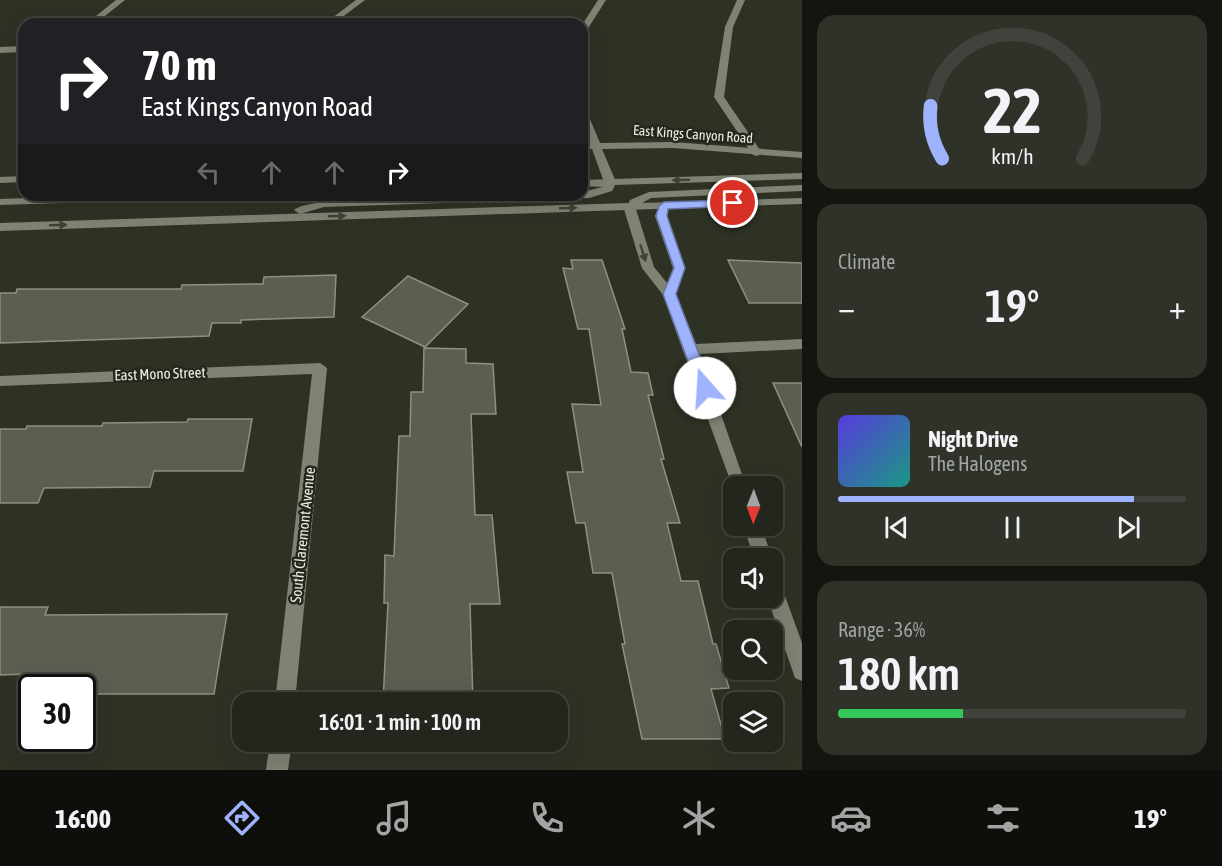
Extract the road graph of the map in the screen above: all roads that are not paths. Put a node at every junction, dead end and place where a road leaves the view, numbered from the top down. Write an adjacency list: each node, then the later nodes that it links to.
1 (121, 0): 5 (street)
2 (361, 0): 6 (street)
3 (602, 0): 7 (street)
4 (741, 0): 13 (street)
5 (98, 18)
6 (336, 18)
7 (588, 22)
8 (18, 49): 9 (street)
9 (0, 50)
10 (588, 127): 11 (street)
11 (595, 145): 12 (street, East Kings Canyon Road); 13 (street, East Kings Canyon Road); 18 (street)
12 (588, 146)
13 (757, 153): 14 (street, East Kings Canyon Road)
14 (802, 155)
15 (802, 176): 18 (street, one-way to 18)
16 (18, 179): 17 (street)
17 (0, 180)
18 (610, 182): 19 (street); 21 (street)
19 (588, 183)
20 (802, 188): 26 (street)
21 (588, 195)
22 (31, 201): 25 (street)
23 (412, 201): 28 (street)
24 (802, 201): 27 (street)
25 (0, 202)
26 (629, 206): 27 (street); 28 (street, one-way to 26); 30 (street, one-way to 30)
27 (664, 206): 30 (street)
28 (260, 218): 29 (street, one-way to 28)
29 (0, 227)
30 (669, 294): 32 (street)
31 (802, 344): 32 (street)
32 (692, 349): 35 (street)
33 (321, 368): 34 (street, East Mono Street); 38 (street, South Claremont Avenue)
34 (0, 381)
35 (735, 476)
36 (780, 608): 37 (street)
37 (802, 671)
38 (286, 692)
39 (280, 752): 40 (street)
40 (278, 770)

